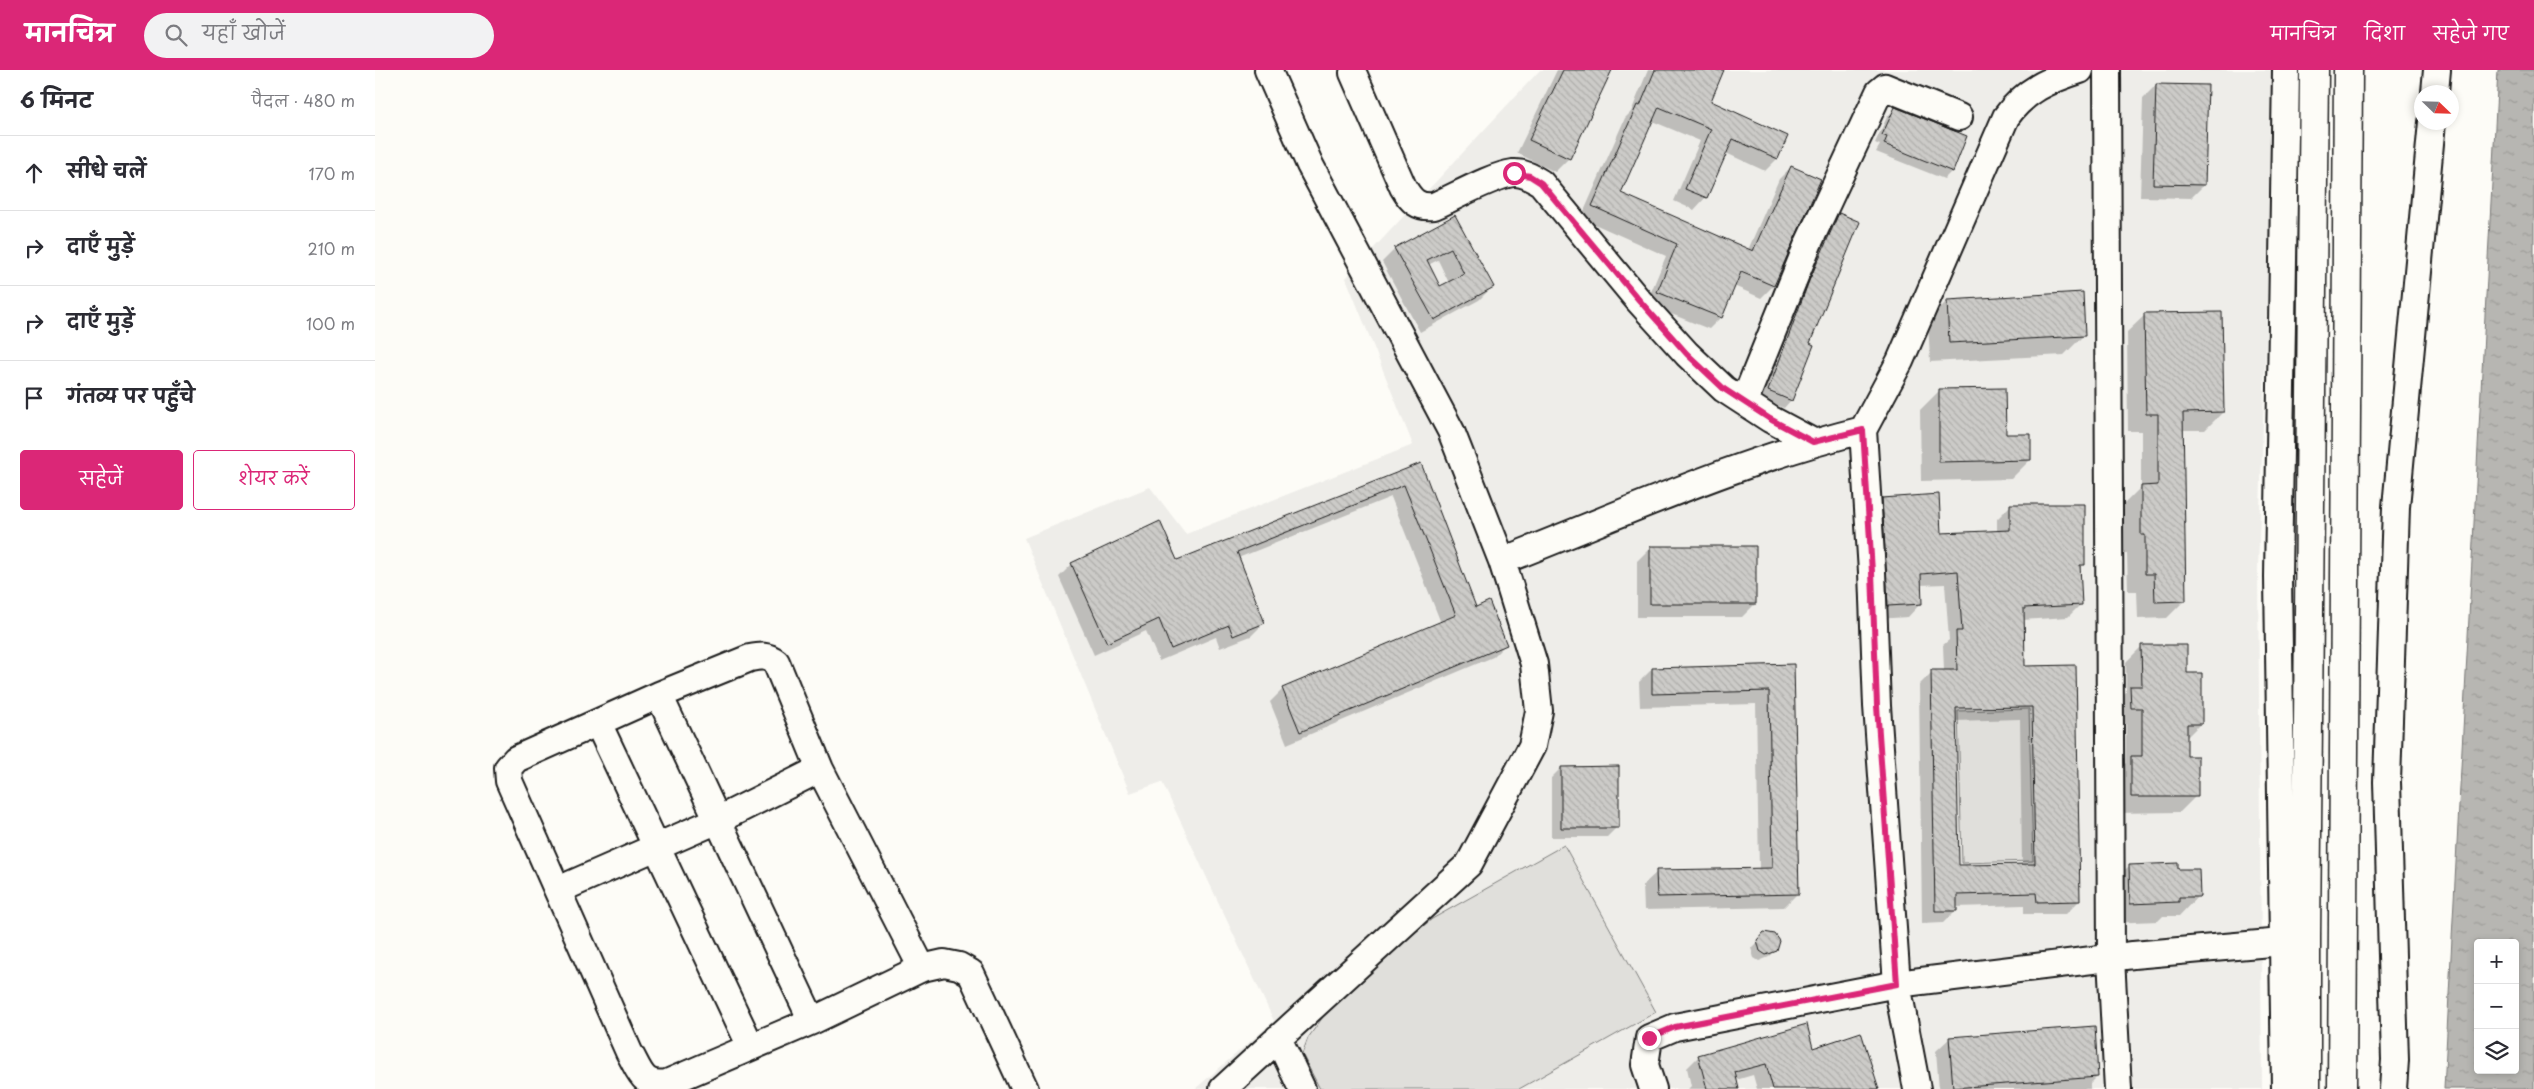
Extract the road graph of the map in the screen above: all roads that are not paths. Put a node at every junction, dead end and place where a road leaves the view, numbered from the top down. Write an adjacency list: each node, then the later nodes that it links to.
1 (1268, 70): 15 (street)
2 (2080, 70): 13 (street)
3 (2107, 70): 23 (street)
4 (2286, 70): 22 (street)
5 (2315, 70): 36 (highway)
6 (2348, 70): 37 (highway)
7 (2437, 70): 9 (street)
8 (1353, 73): 12 (street)
9 (2436, 85)
10 (1959, 117): 12 (street)
11 (2431, 130): 38 (street)
12 (1744, 402): 14 (street)
13 (1863, 430): 14 (street); 25 (street)
14 (1813, 442): 15 (street)
15 (1502, 561): 27 (street)
16 (659, 695): 17 (street); 18 (street); 19 (street)
17 (597, 723): 20 (street); 21 (street)
18 (820, 768): 19 (street); 24 (street)
19 (718, 820): 20 (street); 26 (street)
20 (656, 847): 21 (street); 28 (street)
21 (558, 890): 28 (street)
22 (2282, 942): 23 (street); 35 (street)
23 (2111, 958): 25 (street); 34 (street)
24 (922, 968): 26 (street); 29 (street)
25 (1897, 984): 32 (street); 33 (street)
26 (813, 1021): 28 (street)
27 (1278, 1038): 30 (street); 31 (street)
28 (751, 1047)
29 (1025, 1089)
30 (1223, 1089)
31 (1302, 1089)
32 (1653, 1089)
33 (1917, 1089)
34 (2118, 1089)
35 (2285, 1089)
36 (2307, 1089)
37 (2342, 1089)
38 (2393, 1089)

